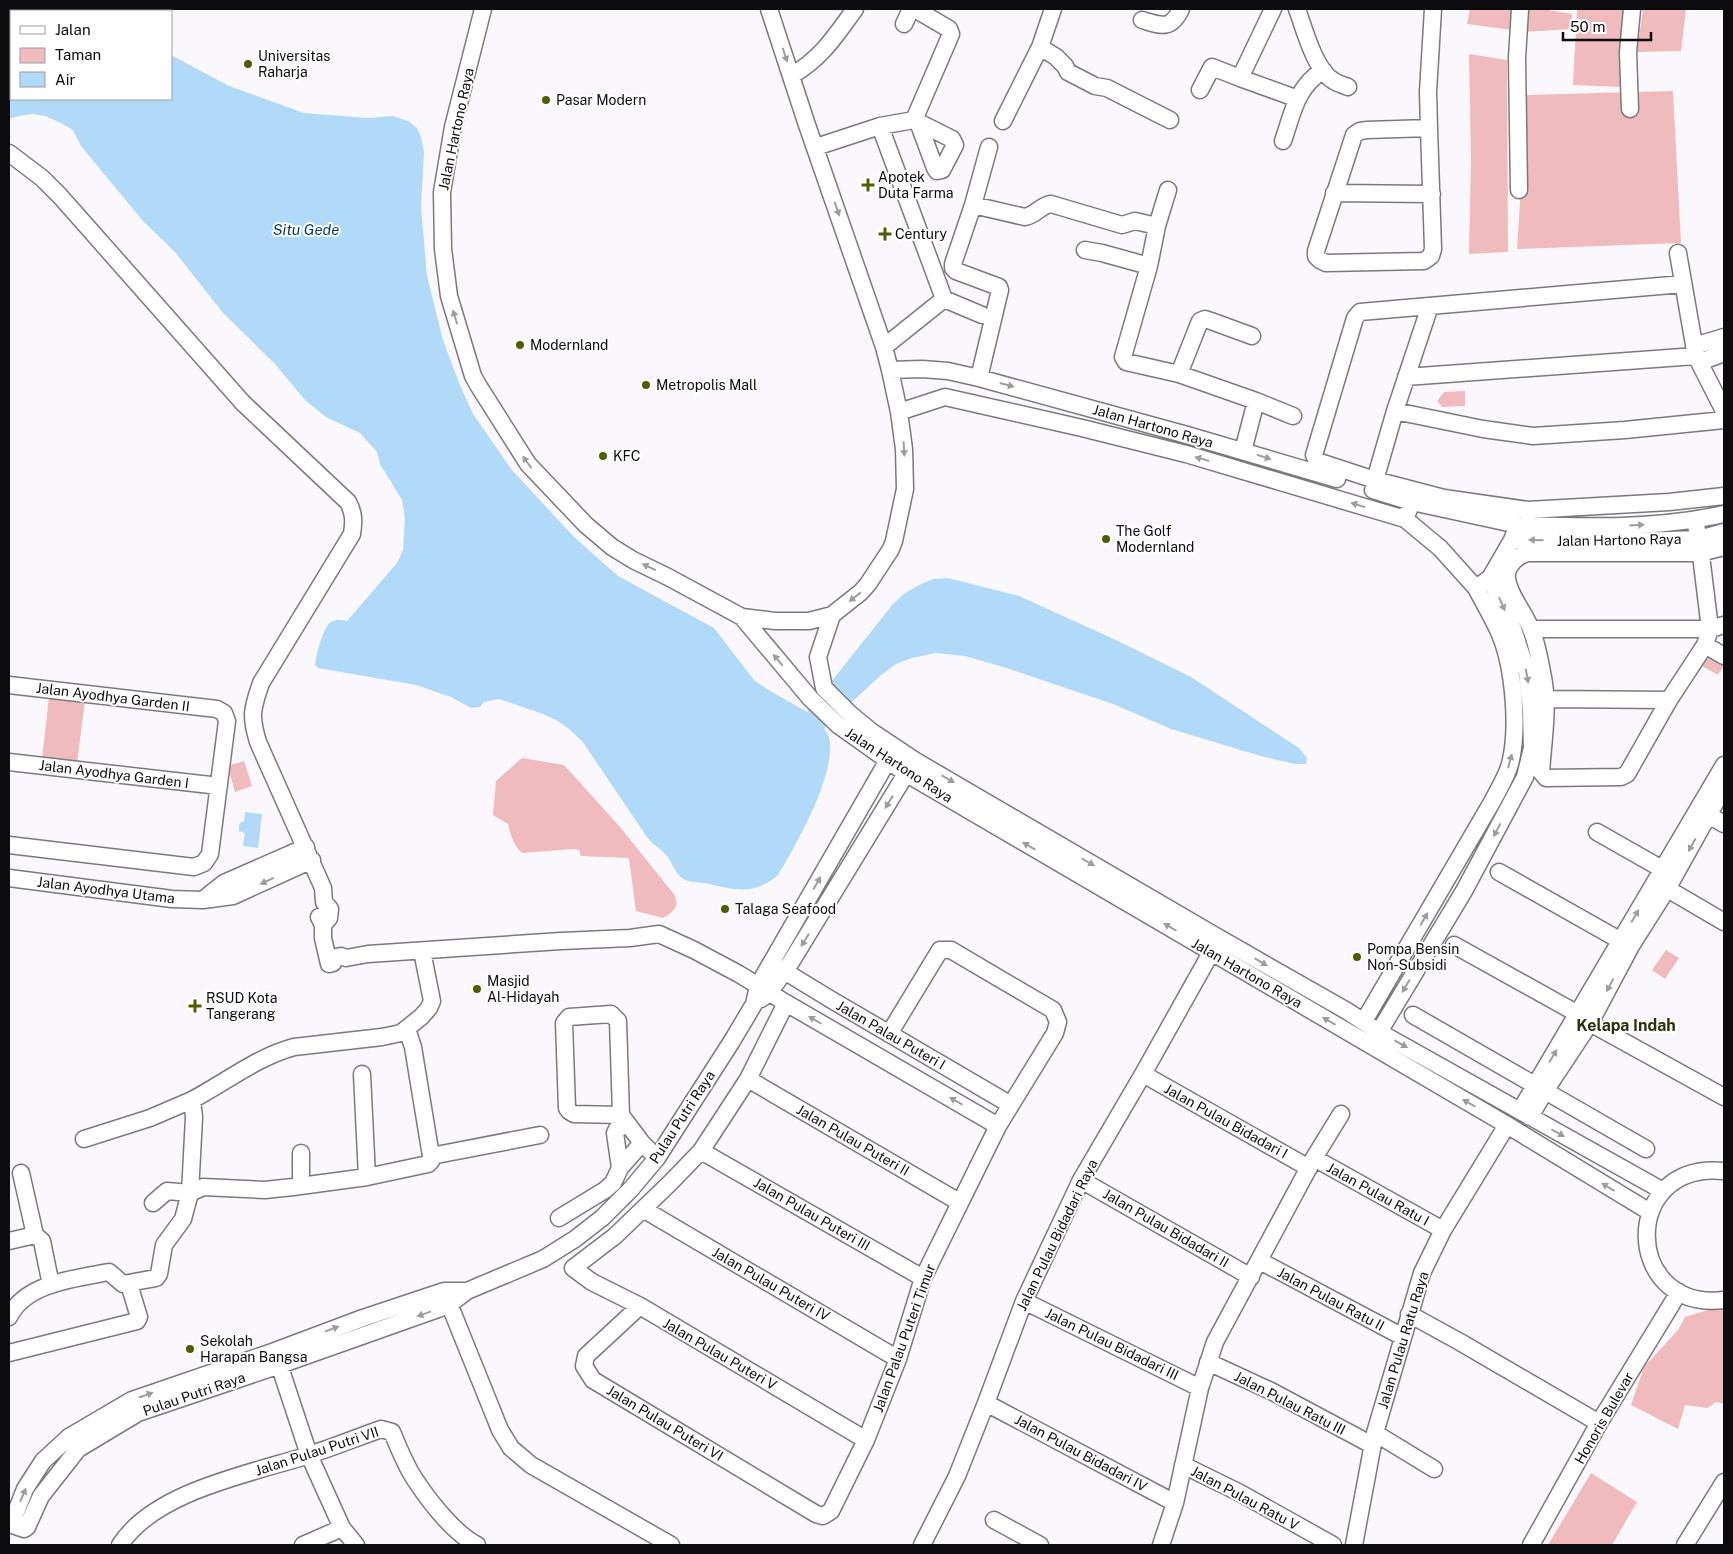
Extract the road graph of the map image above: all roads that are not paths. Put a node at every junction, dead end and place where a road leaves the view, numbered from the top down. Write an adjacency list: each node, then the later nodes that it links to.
1 (483, 9): 74 (street, Jalan Hartono Raya, one-way to 1)
2 (769, 9): 16 (street, one-way to 16)
3 (855, 9): 16 (street)
4 (913, 9): 13 (street); 24 (street)
5 (1053, 9): 14 (street)
6 (1181, 9): 12 (street)
7 (1273, 9): 17 (street)
8 (1297, 9): 15 (street)
9 (1433, 9): 25 (street)
10 (1520, 9): 31 (street)
11 (1632, 9): 21 (street)
12 (1142, 20)
13 (904, 24)
14 (1040, 47): 22 (street); 23 (street)
15 (1324, 70): 18 (street); 20 (street)
16 (792, 75): 27 (street)
17 (1240, 78): 19 (street); 20 (street)
18 (1348, 87)
19 (1200, 90)
20 (1298, 99): 26 (street)
21 (1630, 109)
22 (1170, 120)
23 (1003, 121)
24 (880, 126): 27 (street); 40 (street)
25 (1429, 128): 32 (street); 33 (street)
26 (1283, 141)
27 (816, 147): 45 (street, one-way to 45)
28 (989, 147): 34 (street)
29 (9, 153): 93 (street)
30 (1168, 190): 35 (street)
31 (1519, 190)
32 (1334, 194): 33 (street); 33 (street)
33 (1432, 194)
34 (973, 205): 35 (street); 52 (street)
35 (1157, 226): 38 (street)
36 (1085, 250): 38 (street)
37 (1678, 253): 39 (street)
38 (1149, 266): 50 (street)
39 (1683, 284): 41 (street); 47 (street)
40 (944, 299): 42 (street); 45 (street)
41 (1430, 306): 51 (street); 61 (street)
42 (982, 315)
43 (1252, 336): 50 (street)
44 (1724, 337): 47 (street)
45 (884, 347): 48 (street)
46 (1724, 353): 47 (street)
47 (1697, 355): 51 (street); 56 (street)
48 (890, 370): 49 (street, Jalan Hartono Raya); 57 (street)
49 (948, 370): 52 (street, Jalan Hartono Raya); 53 (street)
50 (1179, 374): 54 (street)
51 (1406, 377): 55 (street)
52 (979, 378): 60 (street, Jalan Hartono Raya, one-way to 60)
53 (945, 397): 57 (street); 65 (street, Jalan Hartono Raya, one-way to 53)
54 (1256, 401): 58 (street); 60 (street)
55 (1395, 411): 59 (street); 61 (street)
56 (1724, 411)
57 (899, 412): 73 (street, one-way to 73)
58 (1293, 416)
59 (1724, 420)
60 (1243, 451): 63 (street, Jalan Hartono Raya, one-way to 63)
61 (1374, 480): 62 (street)
62 (1724, 496)
63 (1412, 502): 65 (street); 67 (street, Jalan Hartono Raya)
64 (1724, 514): 66 (street, Jalan Hartono Raya)
65 (1405, 519): 72 (street)
66 (1695, 521): 67 (street, Jalan Hartono Raya, one-way to 66); 69 (street)
67 (1515, 532): 69 (street, Jalan Hartono Raya, one-way to 67); 71 (street)
68 (1724, 532): 69 (street, Jalan Hartono Raya)
69 (1699, 546): 70 (street); 75 (street); 76 (street)
70 (1724, 547)
71 (1490, 578): 72 (street); 109 (street, one-way to 109)
72 (1476, 588): 107 (street, one-way to 72)
73 (832, 615): 74 (street); 82 (street, Jalan Hartono Raya)
74 (742, 617): 82 (street, Jalan Hartono Raya, one-way to 74)
75 (1717, 627): 76 (street); 77 (street)
76 (1532, 630): 80 (street)
77 (1704, 645): 78 (street); 81 (street)
78 (1724, 656)
79 (9, 685): 87 (street, Jalan Ayodhya Garden II)
80 (1545, 699): 81 (street); 81 (street)
81 (1669, 700)
82 (844, 719): 83 (street, Jalan Hartono Raya)
83 (891, 755): 86 (street, Jalan Hartono Raya); 102 (street, Pulau Putri Raya, one-way to 83)
84 (9, 762): 87 (street, Jalan Ayodhya Garden I)
85 (1724, 765): 89 (street)
86 (911, 767): 99 (street, Jalan Hartono Raya); 102 (street, Pulau Putri Raya, one-way to 102)
87 (219, 786): 92 (street)
88 (1724, 787): 89 (street)
89 (1703, 811): 90 (street); 96 (street)
90 (1724, 824)
91 (1597, 832): 96 (street)
92 (9, 845)
93 (311, 859): 95 (street, Jalan Ayodhya Utama); 101 (street, Jalan Palau Puteri I)
94 (1499, 872): 98 (street)
95 (9, 878)
96 (1661, 880): 97 (street); 98 (street)
97 (1724, 922)
98 (1626, 943): 106 (street)
99 (1215, 945): 107 (street, Jalan Hartono Raya, one-way to 107); 112 (street, Jalan Pulau Bidadari Raya); 121 (street, Jalan Hartono Raya, one-way to 99)
100 (1454, 945): 106 (street)
101 (422, 950): 103 (street, Jalan Palau Puteri I); 108 (street)
102 (778, 967): 103 (street, Pulau Putri Raya); 110 (street, Jalan Palau Puteri I)
103 (764, 989): 104 (street, Jalan Palau Puteri I); 130 (street, Pulau Putri Raya)
104 (786, 1004): 113 (street); 122 (street, Jalan Palau Puteri I, one-way to 104)
105 (1414, 1015): 114 (street)
106 (1584, 1019): 114 (street); 115 (street)
107 (1364, 1021): 109 (street, Jalan Hartono Raya)
108 (408, 1029): 116 (street); 129 (street)
109 (1379, 1032): 119 (street, Jalan Hartono Raya, one-way to 119)
110 (889, 1034): 117 (street, Jalan Palau Puteri I); 117 (street, Jalan Palau Puteri Timur)
111 (362, 1074): 135 (street)
112 (1143, 1074): 131 (street, Jalan Pulau Bidadari I); 136 (street, Jalan Pulau Bidadari Raya)
113 (748, 1078): 127 (street); 141 (street, Jalan Pulau Puteri II)
114 (1540, 1088): 119 (street); 126 (street)
115 (1724, 1097)
116 (192, 1100): 124 (street); 139 (street)
117 (1011, 1105): 122 (street, Jalan Palau Puteri Timur)
118 (1341, 1114): 131 (street)
119 (1525, 1114): 138 (street, Jalan Hartono Raya, one-way to 138)
120 (624, 1119): 120 (street); 125 (street); 132 (street)
121 (1507, 1125): 143 (street, Jalan Hartono Raya, one-way to 121); 145 (street, Jalan Pulau Ratu Raya)
122 (998, 1126): 141 (street, Jalan Palau Puteri Timur)
123 (540, 1135): 129 (street)
124 (84, 1139)
125 (642, 1143): 130 (street); 132 (street)
126 (1646, 1149)
127 (701, 1150): 142 (street); 150 (street, Jalan Pulau Puteri III)
128 (301, 1153): 137 (street)
129 (431, 1156): 135 (street)
130 (657, 1158): 154 (street, Pulau Putri Raya)
131 (1311, 1163): 145 (street, Jalan Pulau Ratu I); 148 (street)
132 (620, 1168): 144 (street)
133 (1724, 1171): 138 (street)
134 (21, 1173): 146 (street)
135 (367, 1177): 137 (street)
136 (1081, 1180): 149 (street, Jalan Pulau Bidadari II); 156 (street, Jalan Pulau Bidadari Raya)
137 (301, 1186): 139 (street)
138 (1663, 1191): 143 (street)
139 (190, 1193): 140 (street); 151 (street)
140 (153, 1202)
141 (959, 1202): 150 (street, Jalan Palau Puteri Timur)
142 (643, 1209): 157 (street, Jalan Pulau Puteri V); 163 (street, Jalan Pulau Puteri IV)
143 (1650, 1212): 153 (street)
144 (559, 1218)
145 (1442, 1230): 158 (street, Jalan Pulau Ratu Raya)
146 (35, 1235): 147 (street); 152 (street)
147 (9, 1241)
148 (1260, 1261): 149 (street); 160 (street, Jalan Pulau Ratu II)
149 (1251, 1277): 164 (street)
150 (923, 1278): 163 (street, Jalan Palau Puteri Timur)
151 (130, 1284): 152 (street); 161 (street)
152 (51, 1285): 159 (street)
153 (1679, 1292): 155 (street); 167 (street, Honoris Bulevar)
154 (447, 1298): 162 (street, Pulau Putri Raya); 183 (street)
155 (1724, 1300)
156 (1024, 1301): 165 (street, Jalan Pulau Bidadari III); 166 (street, Jalan Pulau Bidadari Raya)
157 (640, 1306): 169 (street, Jalan Pulau Puteri V); 176 (street, Jalan Pulau Puteri VI)
158 (1409, 1314): 160 (street, Jalan Pulau Ratu Raya); 167 (street)
159 (9, 1315)
160 (1403, 1338): 168 (street, Jalan Pulau Ratu Raya)
161 (9, 1353)
162 (278, 1358): 170 (street, Pulau Putri Raya); 171 (street)
163 (898, 1359): 169 (street, Jalan Palau Puteri Timur)
164 (1208, 1362): 165 (street); 168 (street, Jalan Pulau Ratu III)
165 (1200, 1388): 172 (street)
166 (986, 1404): 175 (street, Jalan Pulau Bidadari IV); 184 (street, Jalan Pulau Bidadari Raya)
167 (1599, 1423): 189 (street, Honoris Bulevar)
168 (1373, 1439): 173 (street, Jalan Pulau Ratu III); 188 (street, Jalan Pulau Ratu Raya)
169 (866, 1440): 176 (street, Jalan Palau Puteri Timur)
170 (74, 1443): 170 (street, Pulau Putri Raya, one-way to 170)
171 (309, 1455): 178 (street); 179 (street, Jalan Pulau Putri VII); 182 (street, Jalan Pulau Putri VII)
172 (1183, 1465): 175 (street); 187 (street, Jalan Pulau Ratu V)
173 (1434, 1468)
174 (1724, 1482): 190 (street)
175 (1175, 1503): 186 (street)
176 (823, 1516)
177 (994, 1520): 185 (street)
178 (342, 1528): 180 (street); 181 (street)
179 (120, 1545)
180 (303, 1545)
181 (356, 1545)
182 (477, 1545)
183 (671, 1545)
184 (922, 1545)
185 (1040, 1545)
186 (1161, 1545)
187 (1333, 1545)
188 (1354, 1545)
189 (1531, 1545)
190 (1685, 1545)

